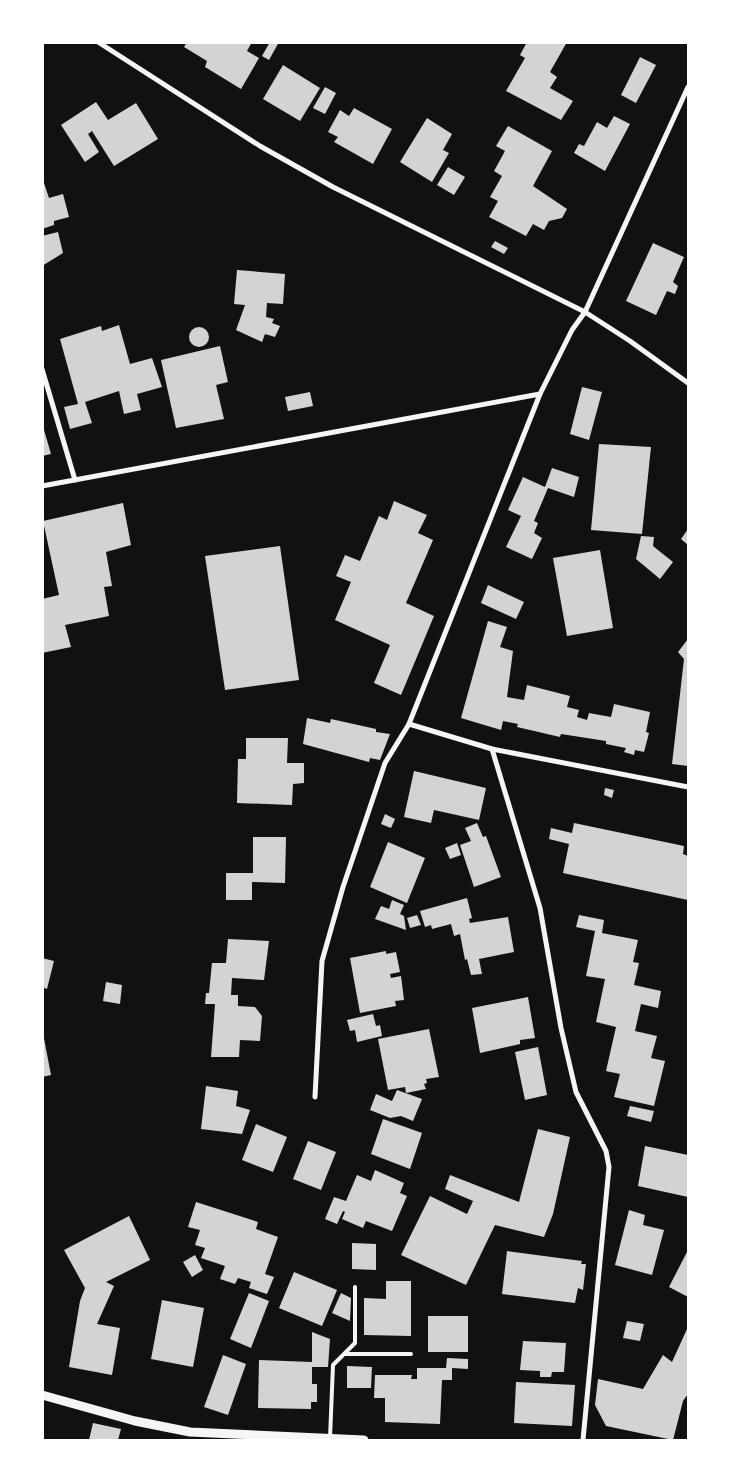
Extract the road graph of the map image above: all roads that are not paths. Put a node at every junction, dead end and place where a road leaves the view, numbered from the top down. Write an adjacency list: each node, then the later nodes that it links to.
1 (98, 42): 3 (street)
2 (688, 87): 3 (street)
3 (585, 312): 5 (street); 6 (street)
4 (42, 369): 7 (street)
5 (688, 383)
6 (540, 394): 7 (street); 9 (street)
7 (75, 480): 8 (street)
8 (42, 486)
9 (409, 724): 10 (street); 12 (street)
10 (492, 749): 11 (street); 19 (street)
11 (688, 787)
12 (315, 1097)
13 (355, 1287): 14 (lane)
14 (345, 1354): 15 (lane); 17 (lane)
15 (411, 1354)
16 (42, 1395): 17 (street)
17 (330, 1440): 18 (street)
18 (364, 1440)
19 (582, 1440)

